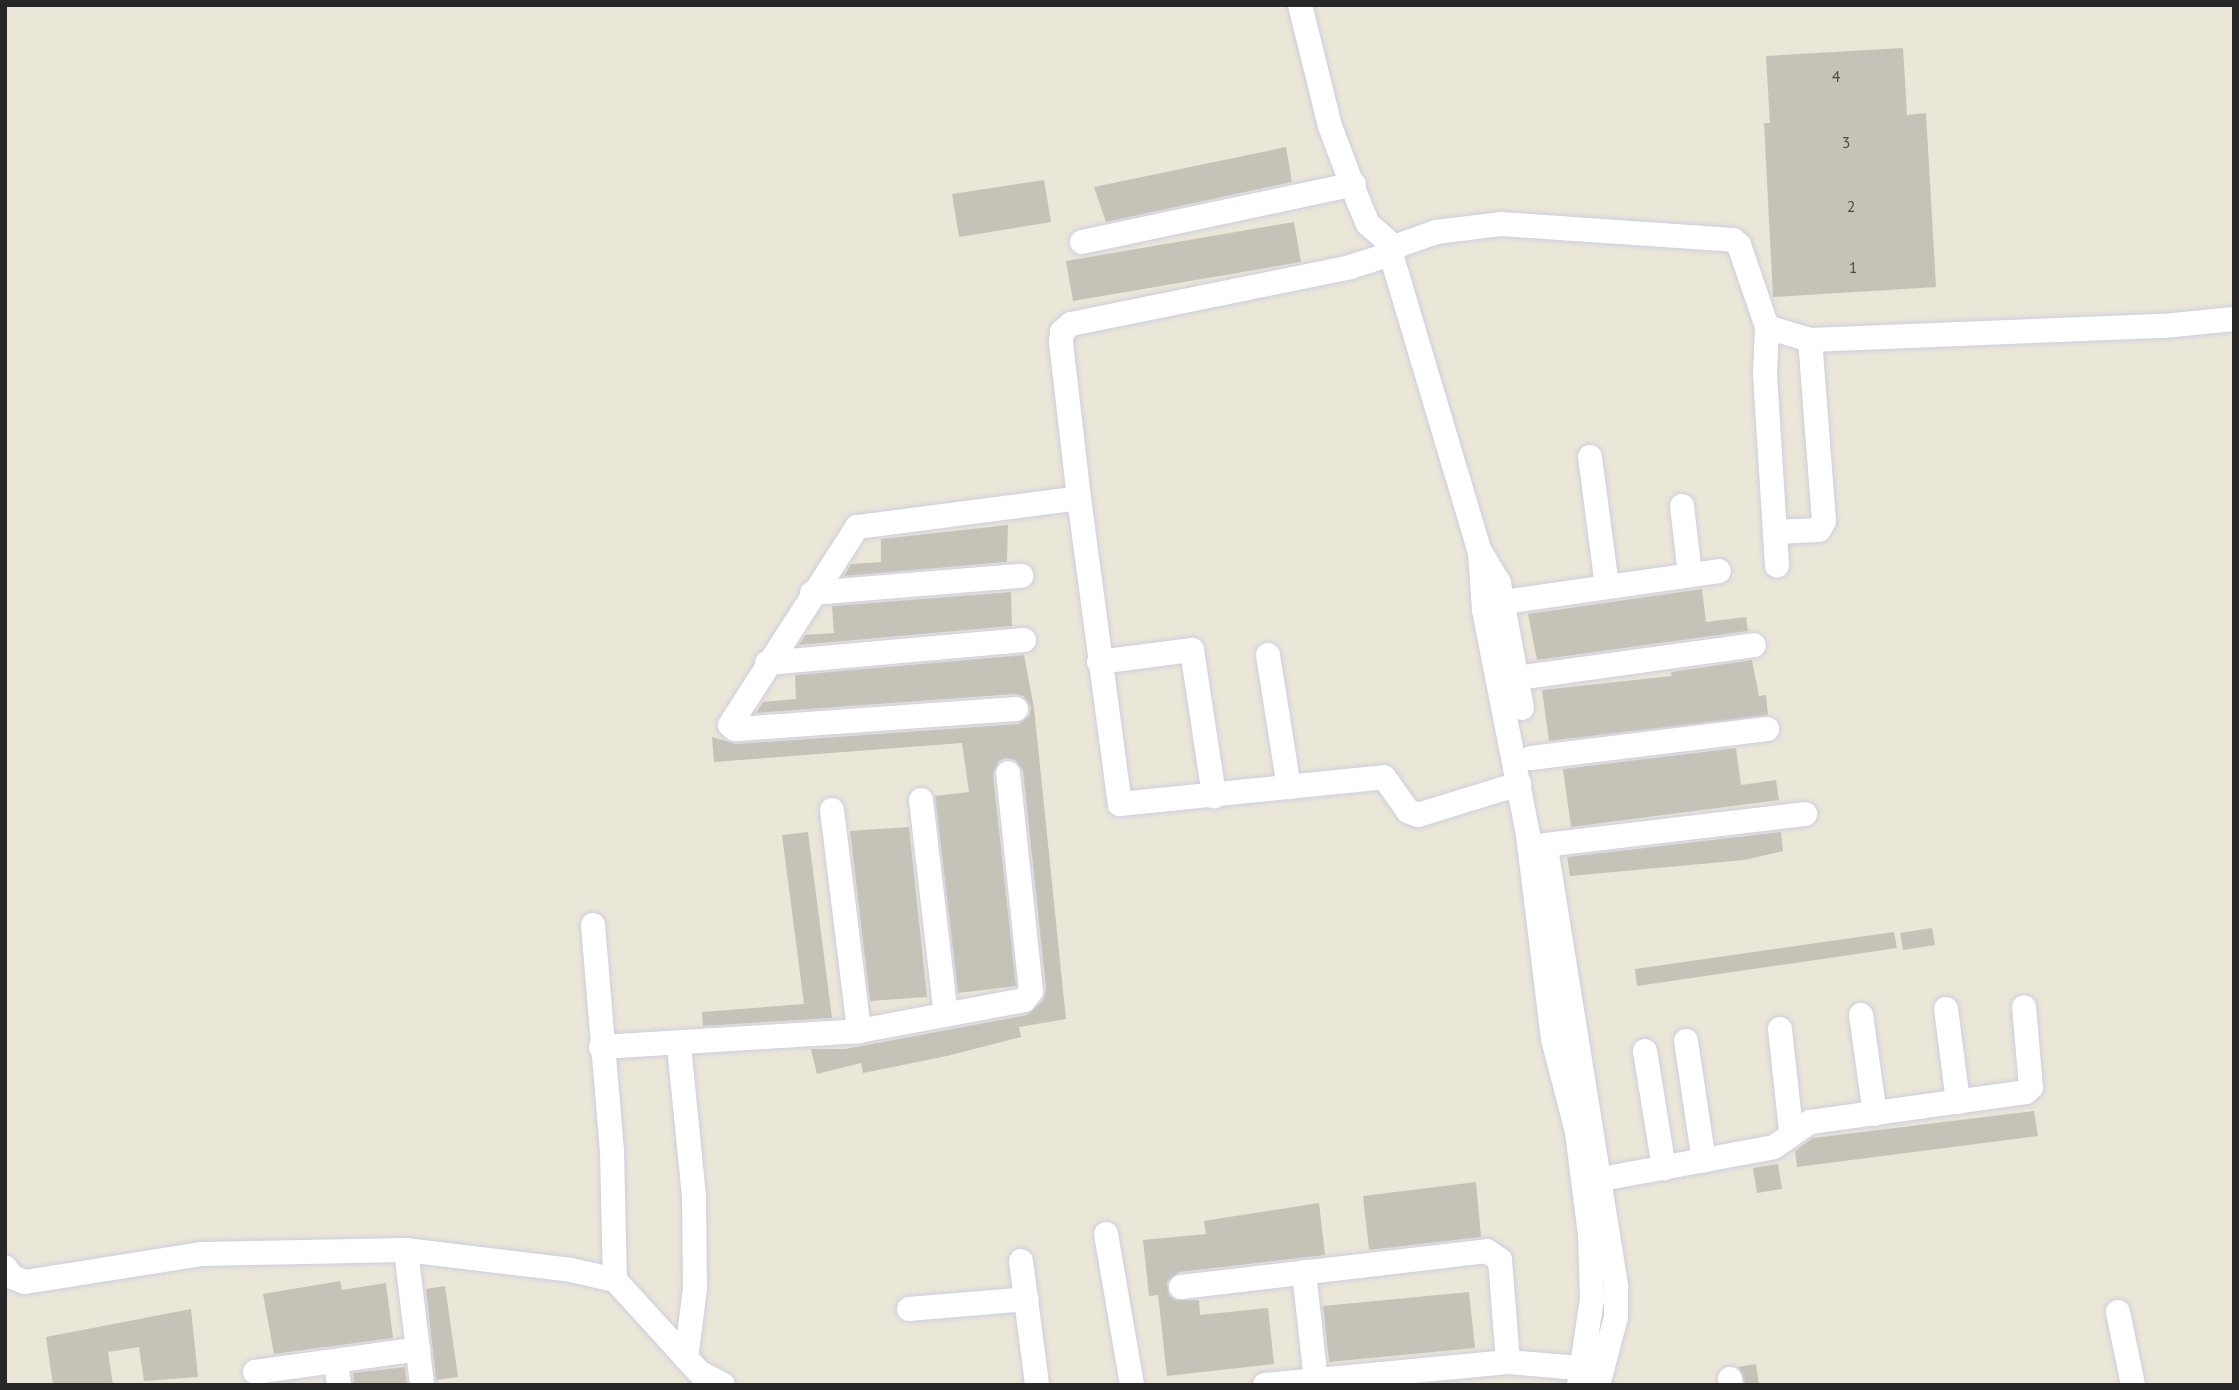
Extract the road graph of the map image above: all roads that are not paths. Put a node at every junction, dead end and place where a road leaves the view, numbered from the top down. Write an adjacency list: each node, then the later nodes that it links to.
1 (1300, 5): 2 (street)
2 (1354, 184): 3 (street); 4 (street)
3 (1082, 242)
4 (1393, 250): 6 (street); 9 (street); 12 (street)
5 (2234, 319): 7 (street)
6 (1768, 327): 7 (street); 11 (street)
7 (1810, 340): 11 (street)
8 (1590, 457): 17 (street)
9 (1079, 498): 18 (street); 23 (street)
10 (1682, 506): 15 (street)
11 (1775, 532): 13 (street)
12 (1480, 552): 19 (street); 30 (street)
13 (1777, 566)
14 (1719, 572): 15 (street)
15 (1690, 575): 17 (street)
16 (1021, 576): 18 (street)
17 (1607, 587): 19 (street)
18 (812, 593): 24 (street)
19 (1504, 602): 25 (street)
20 (1024, 640): 24 (street)
21 (1754, 645): 25 (street)
22 (1268, 655): 31 (street)
23 (1099, 662): 32 (street); 32 (street)
24 (767, 663): 26 (street)
25 (1517, 678): 28 (street)
26 (1016, 709)
27 (1767, 729): 28 (street)
28 (1531, 758): 36 (street)
29 (1008, 774): 40 (street)
30 (1519, 784): 31 (street); 65 (street)
31 (1289, 787): 32 (street)
32 (1214, 796)
33 (921, 800): 40 (street)
34 (832, 810): 43 (street)
35 (1805, 814): 36 (street)
36 (1545, 845): 53 (street)
37 (593, 925): 46 (street)
38 (2024, 1007): 48 (street)
39 (1946, 1009): 48 (street)
40 (946, 1015): 43 (street)
41 (1861, 1016): 49 (street)
42 (1780, 1029): 50 (street)
43 (859, 1031): 45 (street)
44 (1686, 1041): 51 (street)
45 (679, 1046): 46 (street); 67 (street)
46 (601, 1047): 59 (street)
47 (1646, 1051): 52 (street)
48 (1958, 1102): 49 (street)
49 (1875, 1114): 50 (street)
50 (1791, 1131): 51 (street)
51 (1704, 1161): 52 (street)
52 (1664, 1168): 53 (street)
53 (1602, 1180): 62 (street)
54 (1106, 1234): 77 (street)
55 (406, 1250): 57 (street); 59 (street); 66 (street)
56 (1021, 1261): 61 (street)
57 (5, 1267)
58 (1304, 1272): 60 (street); 68 (street); 72 (street)
59 (615, 1280): 67 (street)
60 (1181, 1287)
61 (1027, 1299): 63 (street); 76 (street)
62 (1616, 1305): 65 (street); 71 (street)
63 (909, 1309)
64 (2118, 1312): 79 (street)
65 (1587, 1334): 71 (street)
66 (418, 1349): 70 (street); 74 (street)
67 (686, 1358): 75 (street)
68 (1508, 1362): 71 (street); 73 (street)
69 (255, 1372): 70 (street)
70 (337, 1373)
71 (1586, 1379)
72 (1315, 1380): 73 (street); 78 (street)
73 (1352, 1381)
74 (422, 1385)
75 (723, 1385)
76 (1037, 1385)
77 (1132, 1385)
78 (1265, 1385)
79 (2133, 1385)

